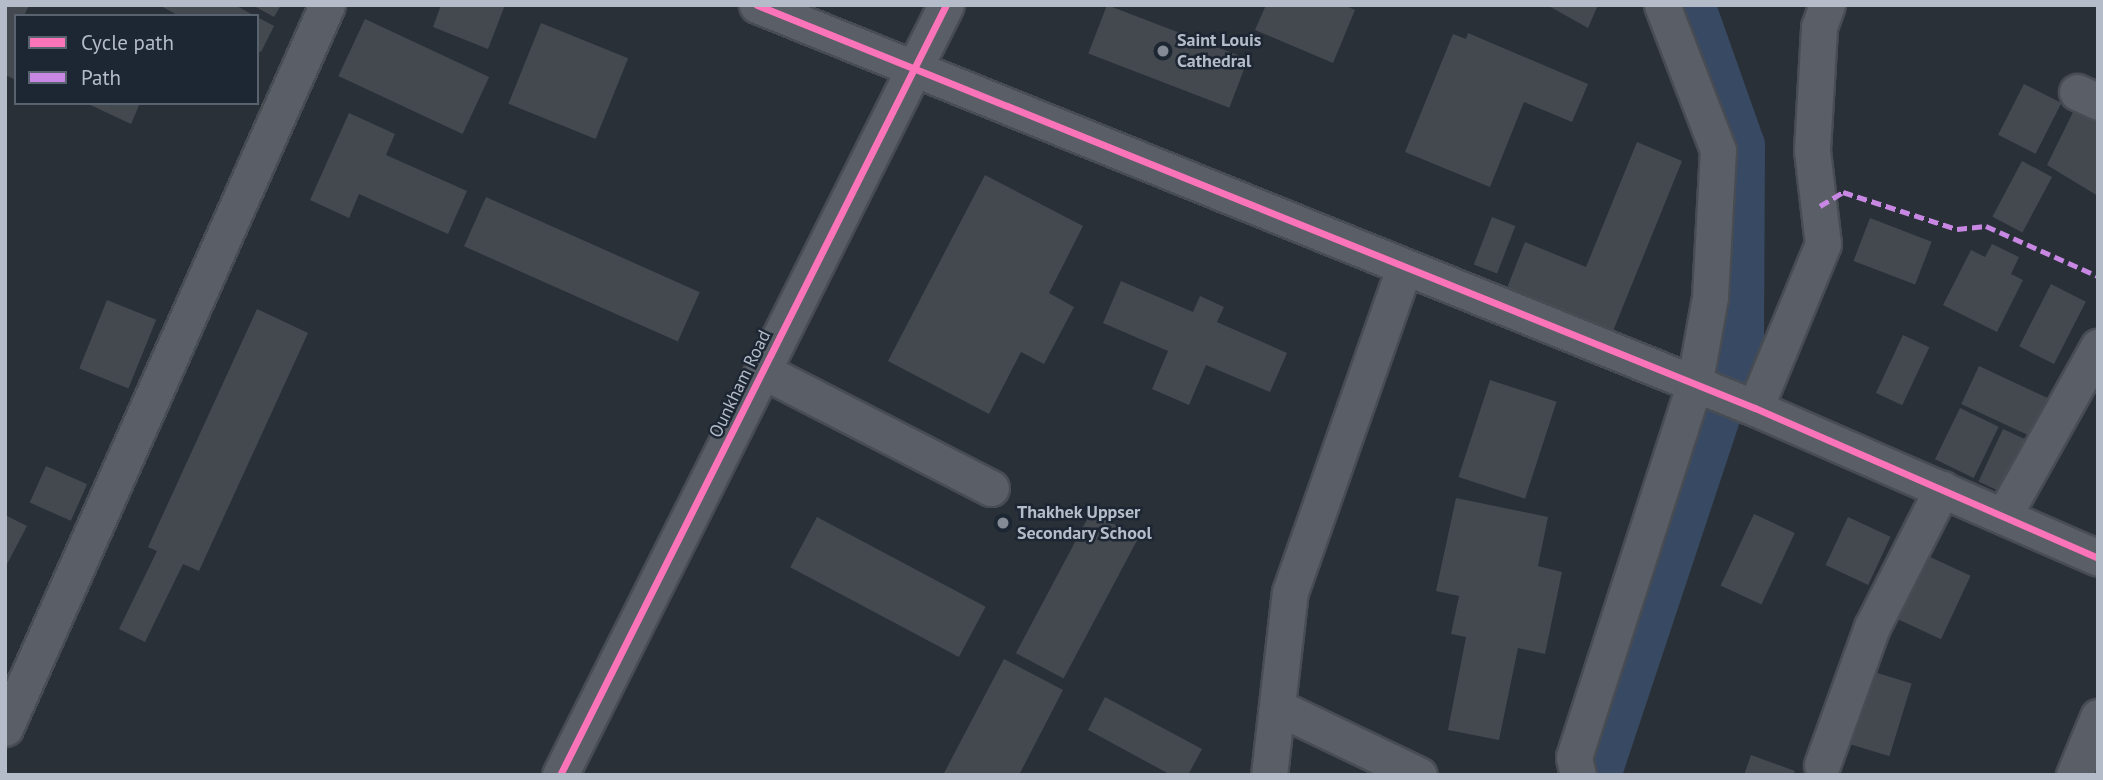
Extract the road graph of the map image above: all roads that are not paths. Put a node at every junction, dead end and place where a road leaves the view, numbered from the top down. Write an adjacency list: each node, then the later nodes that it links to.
1 (327, 5): 18 (street)
2 (757, 5): 6 (street)
3 (946, 5): 6 (street, Ounkham Road)
4 (1662, 5): 10 (street)
5 (1827, 5): 11 (street)
6 (909, 69): 7 (street); 9 (street, Ounkham Road)
7 (1404, 269): 10 (street); 16 (street)
8 (2098, 347): 14 (street)
9 (765, 372): 12 (street); 20 (street, Ounkham Road)
10 (1694, 386): 11 (street); 23 (street)
11 (1755, 408): 13 (street)
12 (991, 488)
13 (1942, 489): 14 (street); 19 (street)
14 (2004, 515): 15 (street)
15 (2098, 558)
16 (1279, 708): 21 (street); 22 (street)
17 (2098, 717): 24 (street)
18 (5, 728)
19 (1822, 765)
20 (560, 775)
21 (1269, 775)
22 (1419, 775)
23 (1578, 775)
24 (2074, 775)

